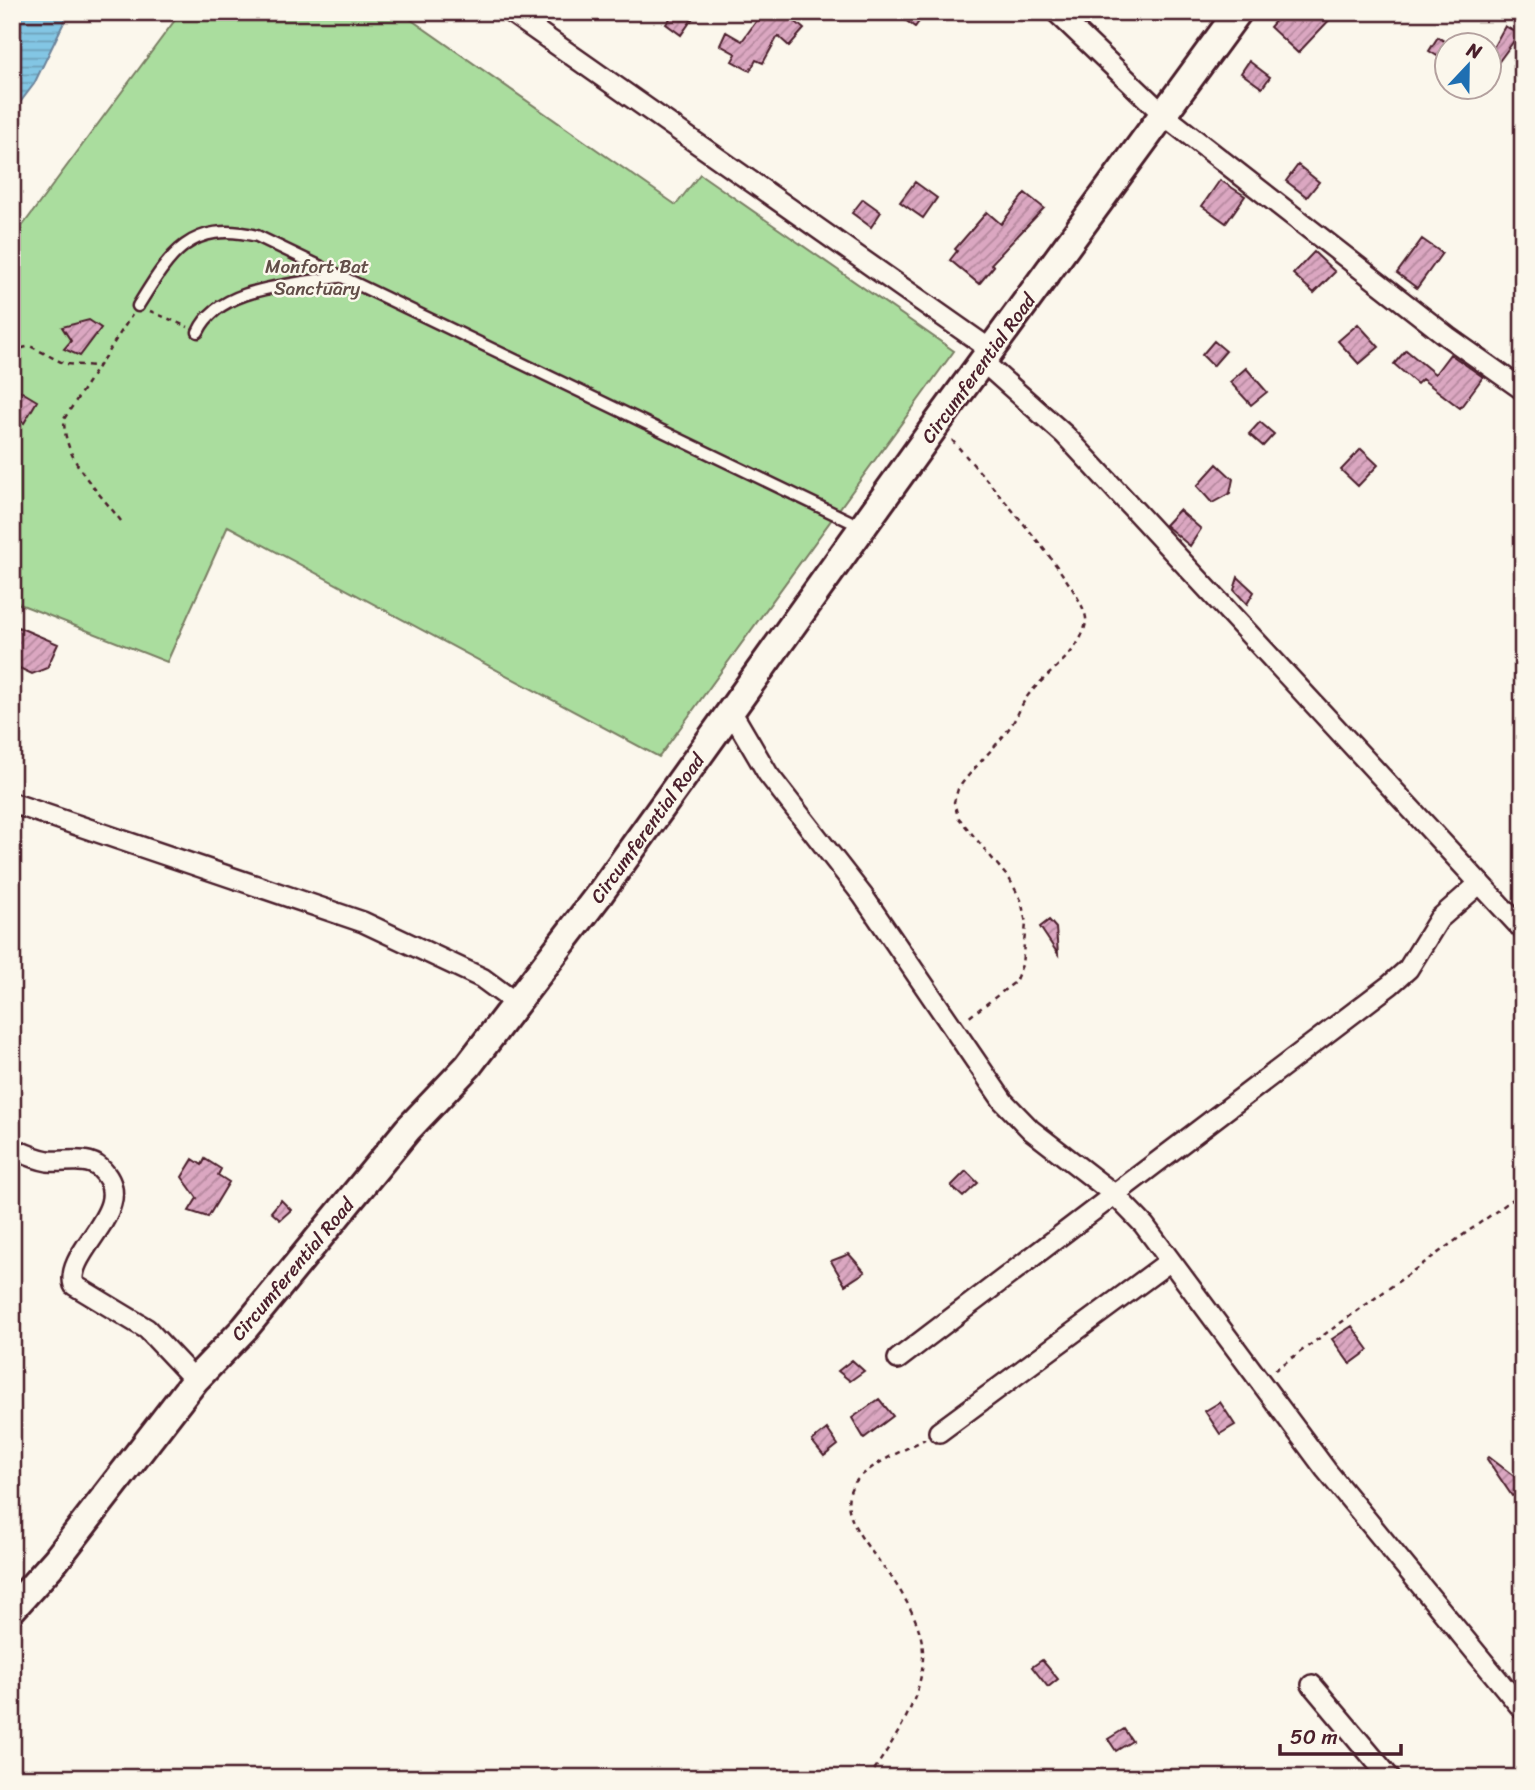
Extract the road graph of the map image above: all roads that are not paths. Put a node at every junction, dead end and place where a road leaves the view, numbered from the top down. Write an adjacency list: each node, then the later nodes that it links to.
1 (510, 12): 8 (street)
2 (1056, 12): 4 (street)
3 (1238, 12): 4 (main road, Circumferential Road)
4 (1165, 116): 8 (main road, Circumferential Road); 9 (street)
5 (344, 276): 6 (lane); 7 (lane); 10 (lane)
6 (138, 306)
7 (198, 331)
8 (987, 356): 10 (main road, Circumferential Road); 13 (street)
9 (1523, 390)
10 (863, 527): 11 (main road, Circumferential Road)
11 (731, 711): 15 (main road, Circumferential Road); 17 (street)
12 (12, 803): 15 (street)
13 (1480, 883): 14 (street); 17 (street)
14 (1523, 930)
15 (516, 1003): 20 (main road, Circumferential Road)
16 (12, 1148): 20 (street)
17 (1115, 1195): 18 (street); 19 (street)
18 (1170, 1261): 21 (street); 24 (street)
19 (898, 1359)
20 (195, 1380): 22 (main road, Circumferential Road)
21 (939, 1432)
22 (15, 1601)
23 (1312, 1685): 25 (street)
24 (1523, 1710)
25 (1390, 1778)

